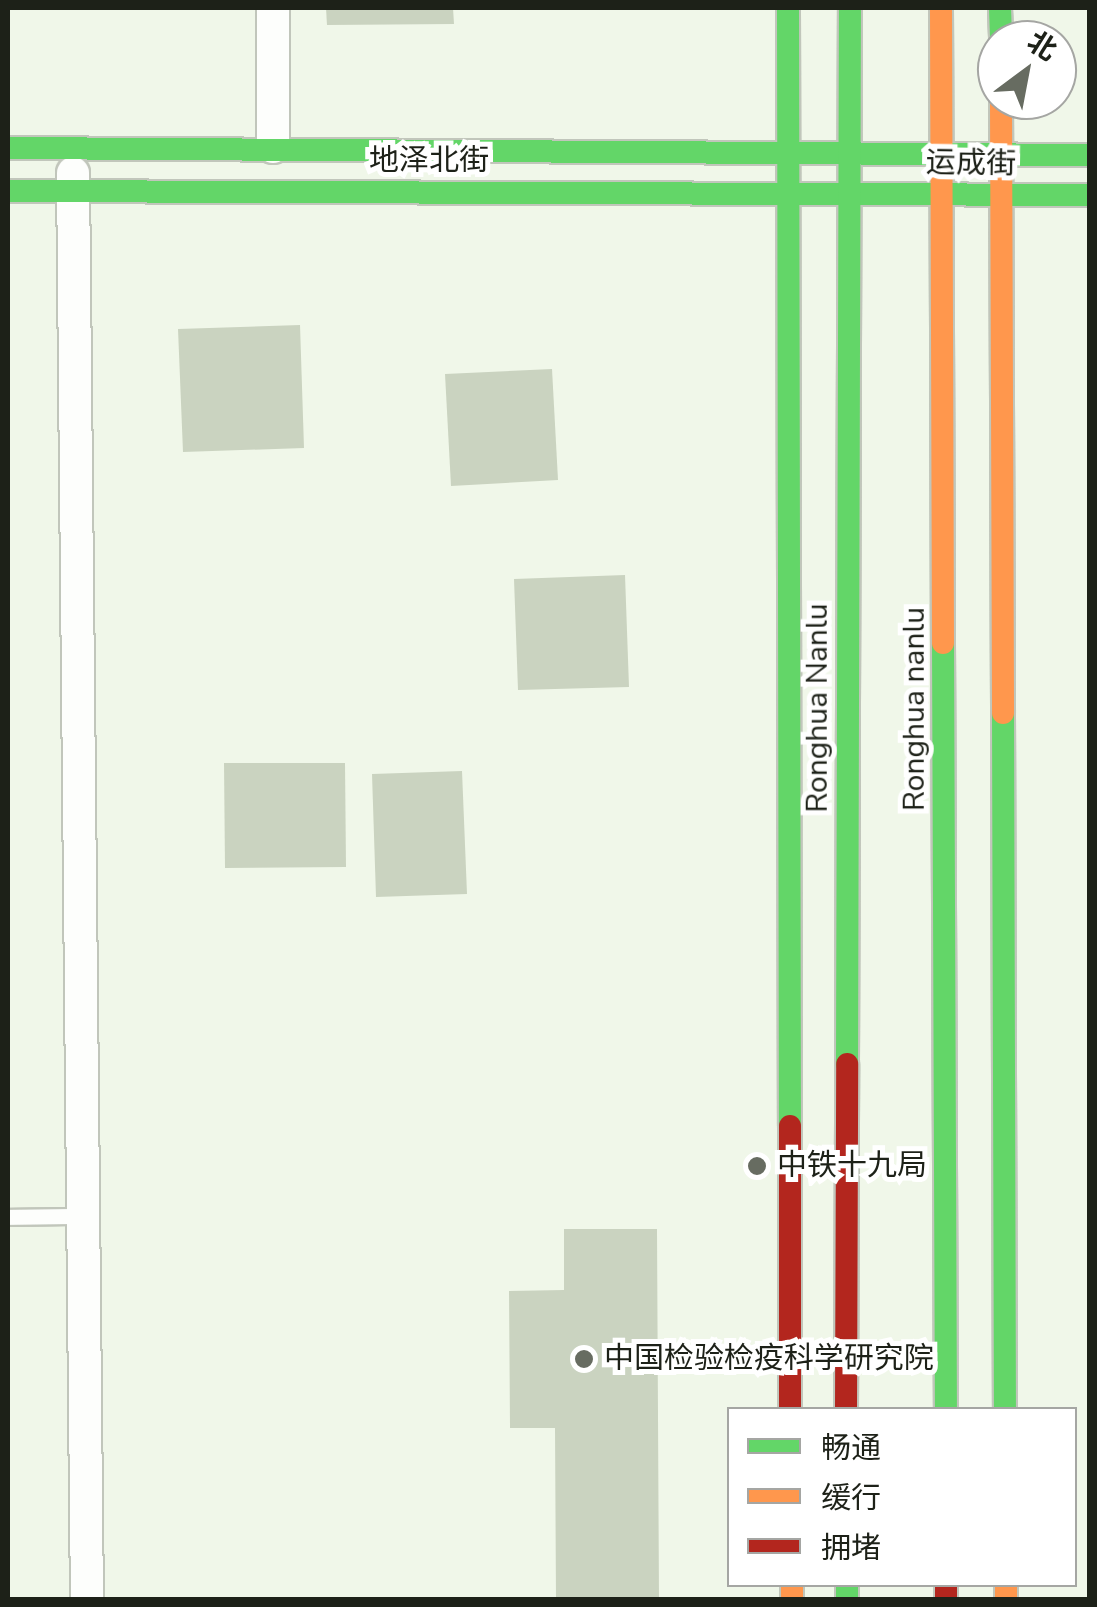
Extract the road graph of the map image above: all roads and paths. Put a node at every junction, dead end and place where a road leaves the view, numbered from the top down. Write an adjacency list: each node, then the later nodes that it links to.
1 (273, 8): 6 (street)
2 (788, 8): 9 (street)
3 (850, 8): 10 (street, Ronghua Nanlu)
4 (941, 8): 11 (street, Ronghua nanlu)
5 (1001, 120): 12 (street)
6 (274, 147): 8 (street, 地泽北街); 9 (street, 地泽北街)
7 (8, 148): 8 (street, 地泽北街)
8 (73, 148): 14 (street)
9 (787, 150): 10 (street, 地泽北街); 16 (street)
10 (851, 152): 11 (street, 运成街); 17 (street, Ronghua Nanlu)
11 (942, 152): 12 (street, 运成街); 18 (street, Ronghua nanlu)
12 (1001, 154): 13 (street, 运成街); 19 (street)
13 (1090, 155)
14 (73, 190): 15 (street, 地泽北街); 16 (street, 地泽北街); 23 (street)
15 (8, 191)
16 (788, 192): 17 (street, 地泽北街); 25 (street)
17 (850, 193): 18 (street, 运成街); 26 (street, Ronghua Nanlu)
18 (942, 193): 19 (street, 运成街); 22 (street, Ronghua nanlu)
19 (1001, 195): 20 (street, 运成街); 21 (street)
20 (1090, 195)
21 (1002, 608): 22 (street); 28 (street)
22 (946, 720): 27 (street, Ronghua nanlu)
23 (83, 1216): 24 (lane); 29 (street)
24 (8, 1217)
25 (790, 1407)
26 (846, 1407)
27 (946, 1407)
28 (1005, 1407)
29 (87, 1600)

